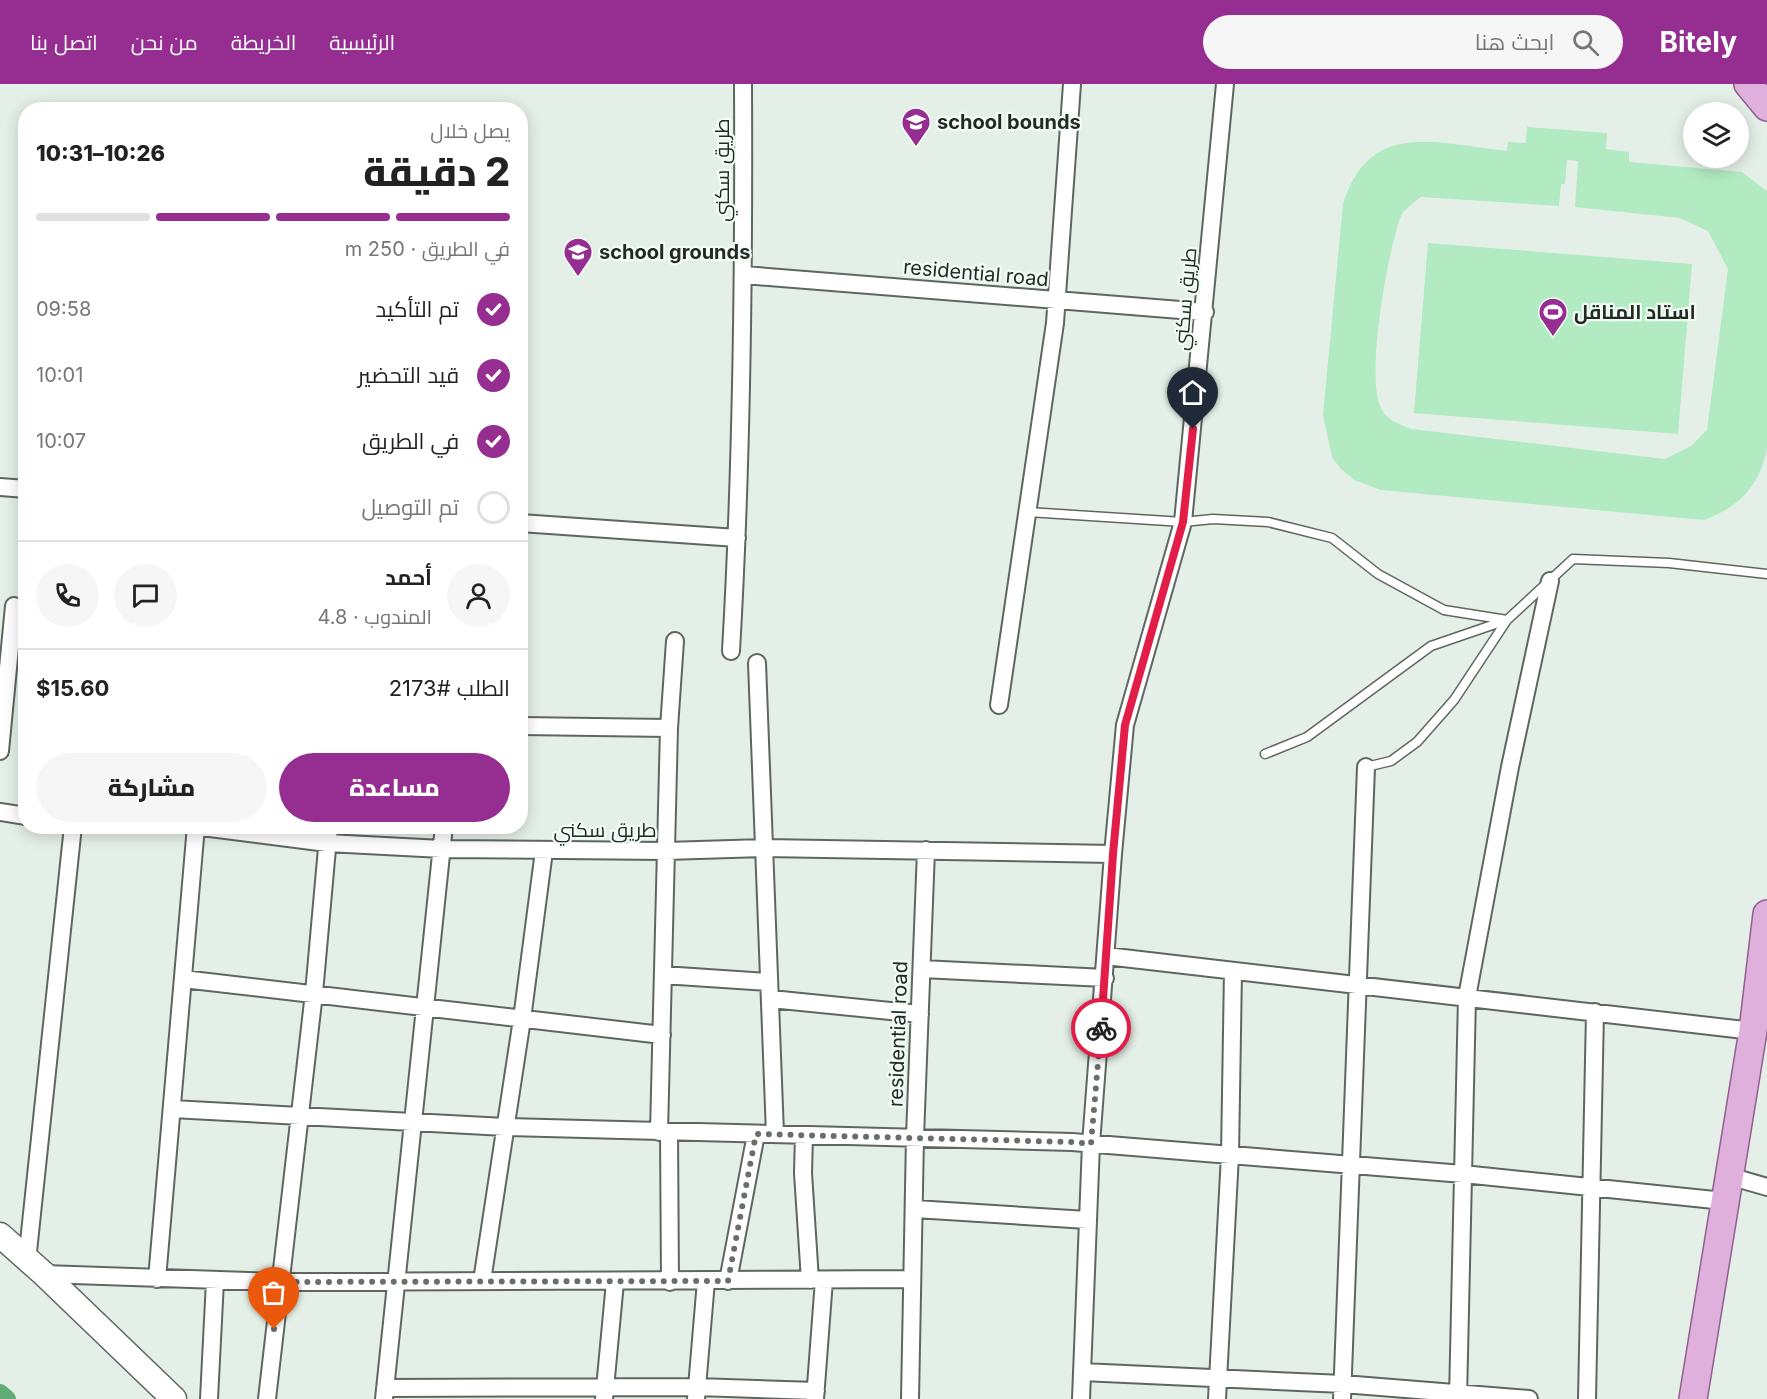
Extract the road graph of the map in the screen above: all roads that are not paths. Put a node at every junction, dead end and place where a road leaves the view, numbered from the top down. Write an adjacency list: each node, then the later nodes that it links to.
1 (743, 84): 6 (street, طريق سكني)
2 (1072, 84): 7 (street)
3 (1225, 84): 8 (street, طريق سكني)
4 (1748, 84): 5 (main road)
5 (1767, 106)
6 (744, 275): 7 (street, residential road); 14 (street, طريق سكني)
7 (1057, 301): 8 (street, residential road); 11 (street)
8 (1205, 312): 12 (street, طريق سكني)
9 (0, 487): 10 (street)
10 (18, 488)
11 (1028, 512): 12 (lane); 22 (street)
12 (1183, 522): 18 (lane); 39 (street, طريق سكني)
13 (528, 524): 14 (street)
14 (737, 538): 20 (street, طريق سكني)
15 (1767, 574): 16 (lane)
16 (1550, 581): 18 (lane); 50 (street)
17 (14, 606): 25 (street)
18 (1507, 620): 26 (lane); 27 (lane)
19 (675, 641): 24 (street)
20 (731, 651)
21 (757, 663): 34 (street)
22 (999, 705)
23 (528, 726): 24 (street)
24 (669, 728): 38 (street)
25 (0, 751)
26 (1265, 754)
27 (1366, 767): 47 (street)
28 (0, 812): 29 (street)
29 (18, 815)
30 (72, 834): 76 (street)
31 (194, 834): 46 (street)
32 (443, 834): 35 (street)
33 (328, 835): 35 (street, طريق سكني); 49 (street)
34 (765, 848): 37 (street, طريق سكني); 38 (street, طريق سكني); 48 (street)
35 (442, 849): 36 (street, طريق سكني); 51 (street)
36 (544, 850): 38 (street, طريق سكني); 54 (street)
37 (926, 850): 39 (street, طريق سكني); 42 (street, residential road)
38 (666, 851): 44 (street)
39 (1113, 854): 41 (street, طريق سكني)
40 (1767, 914): 55 (main road)
41 (1106, 957): 43 (street); 45 (street, طريق سكني)
42 (922, 969): 45 (street); 53 (street, residential road)
43 (1233, 971): 47 (street); 67 (street)
44 (663, 975): 48 (street); 56 (street)
45 (1105, 978): 66 (street, طريق سكني)
46 (183, 979): 49 (street); 57 (street)
47 (1358, 984): 50 (street); 68 (street)
48 (770, 990): 53 (street); 63 (street)
49 (314, 993): 51 (street); 58 (street)
50 (1467, 997): 52 (street); 69 (street)
51 (426, 1008): 54 (street); 59 (street)
52 (1595, 1012): 55 (street); 70 (street)
53 (920, 1014): 65 (street, residential road)
54 (522, 1019): 56 (street); 60 (street)
55 (1753, 1031): 72 (main road)
56 (662, 1035): 61 (street)
57 (172, 1109): 58 (street); 77 (street)
58 (299, 1117): 59 (street); 85 (street)
59 (412, 1124): 60 (street); 79 (street)
60 (505, 1127): 61 (street); 82 (street)
61 (664, 1132): 62 (street); 87 (street)
62 (756, 1134): 63 (street); 84 (street)
63 (775, 1134): 64 (street)
64 (804, 1135): 65 (street); 80 (street)
65 (915, 1137): 66 (street); 73 (street, residential road)
66 (1091, 1144): 67 (street); 74 (street, طريق سكني)
67 (1230, 1155): 68 (street); 89 (street)
68 (1351, 1165): 69 (street); 90 (street)
69 (1463, 1174): 70 (street); 96 (street)
70 (1592, 1187): 72 (street); 104 (street)
71 (1767, 1187): 72 (street)
72 (1726, 1189): 105 (main road)
73 (915, 1209): 74 (street); 78 (street, residential road)
74 (1087, 1220): 88 (street, طريق سكني)
75 (0, 1235): 76 (street)
76 (36, 1267): 77 (street); 97 (street)
77 (157, 1279): 81 (street)
78 (912, 1279): 80 (street); 100 (street, residential road)
79 (395, 1280): 82 (street); 85 (street); 93 (street)
80 (817, 1280): 84 (street); 95 (street)
81 (215, 1281): 85 (street); 98 (street)
82 (482, 1281): 86 (street)
83 (706, 1281): 84 (street); 87 (street); 92 (street)
84 (728, 1281)
85 (279, 1282): 99 (street)
86 (615, 1282): 87 (street); 91 (street)
87 (670, 1282)
88 (1082, 1372): 89 (street); 101 (street, طريق سكني)
89 (1218, 1380): 90 (street); 102 (street)
90 (1343, 1392): 96 (street)
91 (605, 1393): 92 (street); 94 (street)
92 (696, 1393): 95 (street)
93 (384, 1394): 94 (street)
94 (490, 1394)
95 (815, 1395)
96 (1458, 1396): 103 (street)
97 (174, 1399)
98 (209, 1399)
99 (267, 1399)
100 (910, 1399)
101 (1082, 1399)
102 (1217, 1399)
103 (1529, 1399)
104 (1587, 1399)
105 (1693, 1399)

